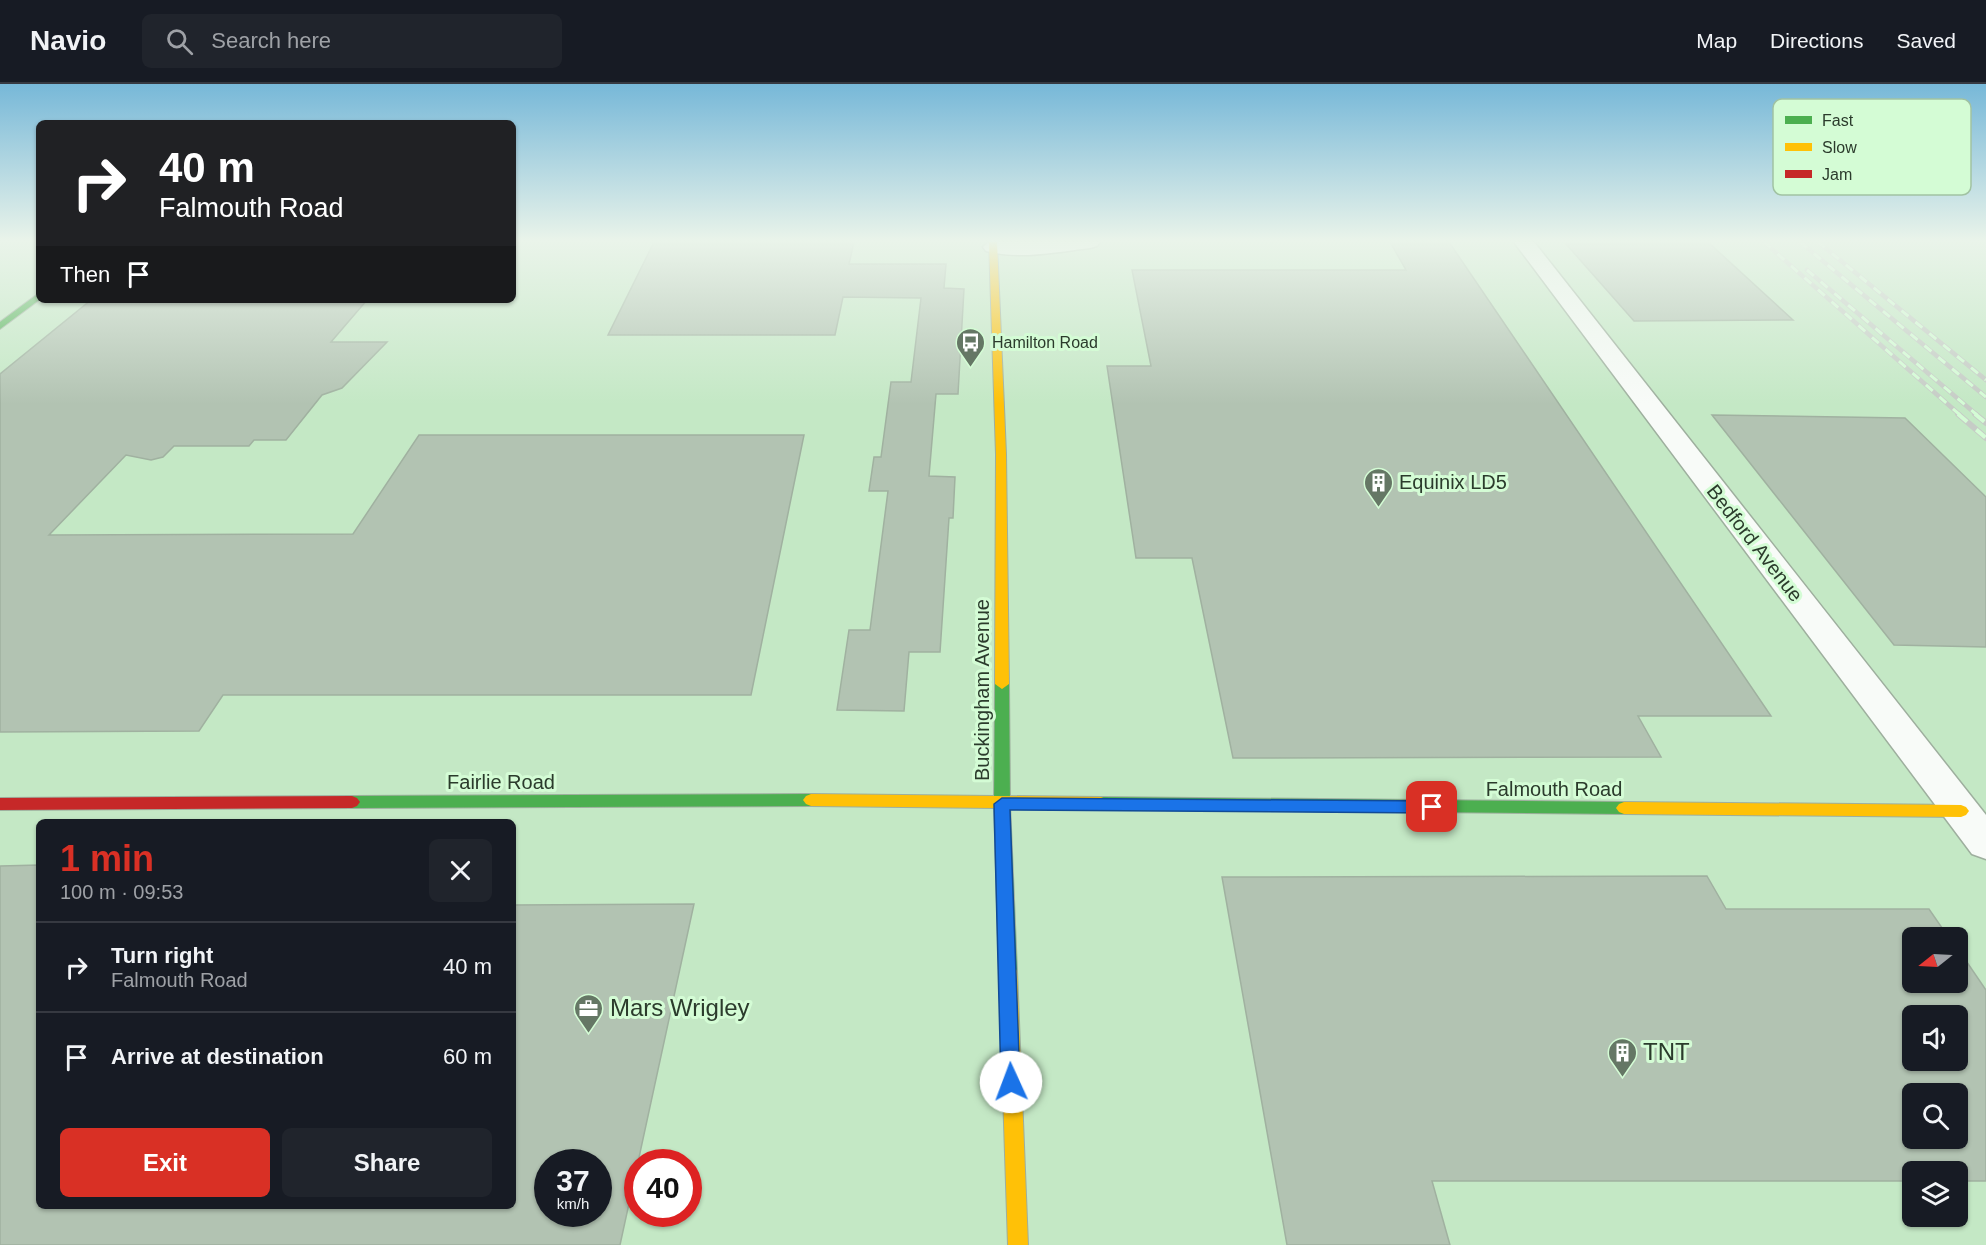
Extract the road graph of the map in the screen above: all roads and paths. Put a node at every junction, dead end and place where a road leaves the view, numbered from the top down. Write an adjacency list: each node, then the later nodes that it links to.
1 (995, 296): 6 (street, Buckingham Avenue)
2 (1566, 296): 7 (street, Bedford Avenue)
3 (36, 298): 4 (street)
4 (0, 326)
5 (0, 804): 6 (street, Fairlie Road)
6 (1002, 804): 7 (street, Falmouth Road); 9 (street, Buckingham Avenue)
7 (1961, 811): 8 (street, Bedford Avenue)
8 (1986, 843)
9 (1018, 1245)

